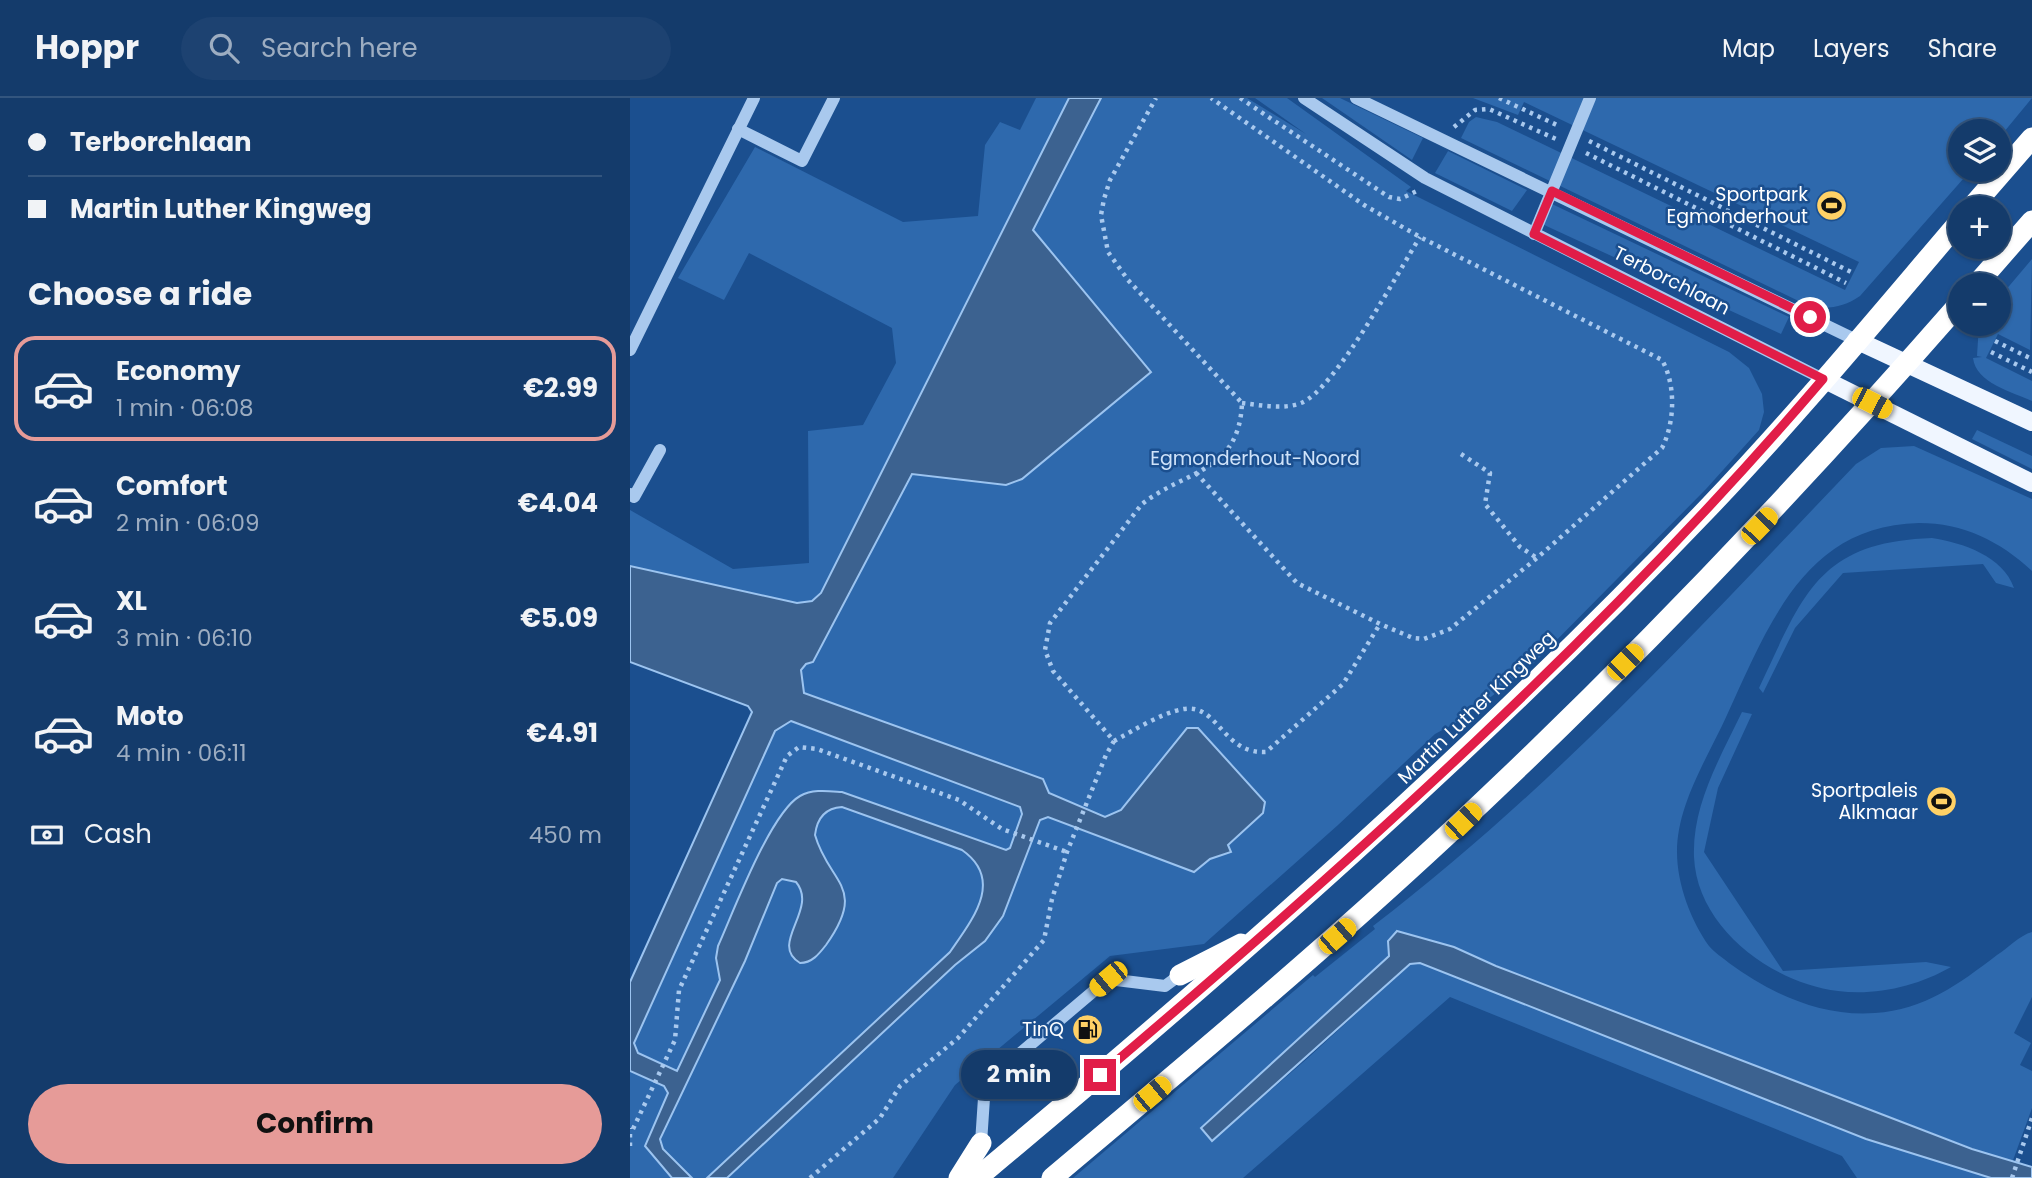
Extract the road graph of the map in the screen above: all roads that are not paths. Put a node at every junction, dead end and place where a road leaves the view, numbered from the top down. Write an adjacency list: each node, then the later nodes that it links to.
1 (754, 98): 6 (street)
2 (834, 98): 6 (street)
3 (1304, 98): 11 (street, Terborchlaan)
4 (1356, 98): 8 (street, Terborchlaan)
5 (1590, 98): 8 (street)
6 (738, 129): 16 (street)
7 (2032, 138): 9 (highway)
8 (1552, 191): 11 (street); 15 (street, Terborchlaan)
9 (1981, 196)
10 (2032, 221): 13 (highway)
11 (1534, 234): 18 (street, Terborchlaan)
12 (1948, 236): 15 (highway, Martin Luther Kingweg)
13 (1986, 273)
14 (1948, 317): 17 (highway)
15 (1856, 340): 17 (main road, Terborchlaan); 18 (highway, Martin Luther Kingweg)
16 (630, 350)
17 (1907, 364): 19 (highway); 20 (main road, Terborchlaan)
18 (1823, 379): 19 (main road, Terborchlaan); 24 (highway, Martin Luther Kingweg)
19 (1872, 403): 22 (main road, Terborchlaan); 29 (highway)
20 (2032, 422)
21 (660, 450): 23 (street)
22 (2032, 483)
23 (630, 494)
24 (1268, 931): 25 (highway); 28 (highway, Martin Luther Kingweg)
25 (1180, 975): 26 (street)
26 (981, 1143): 27 (highway)
27 (959, 1178)
28 (977, 1178)
29 (1052, 1178)

